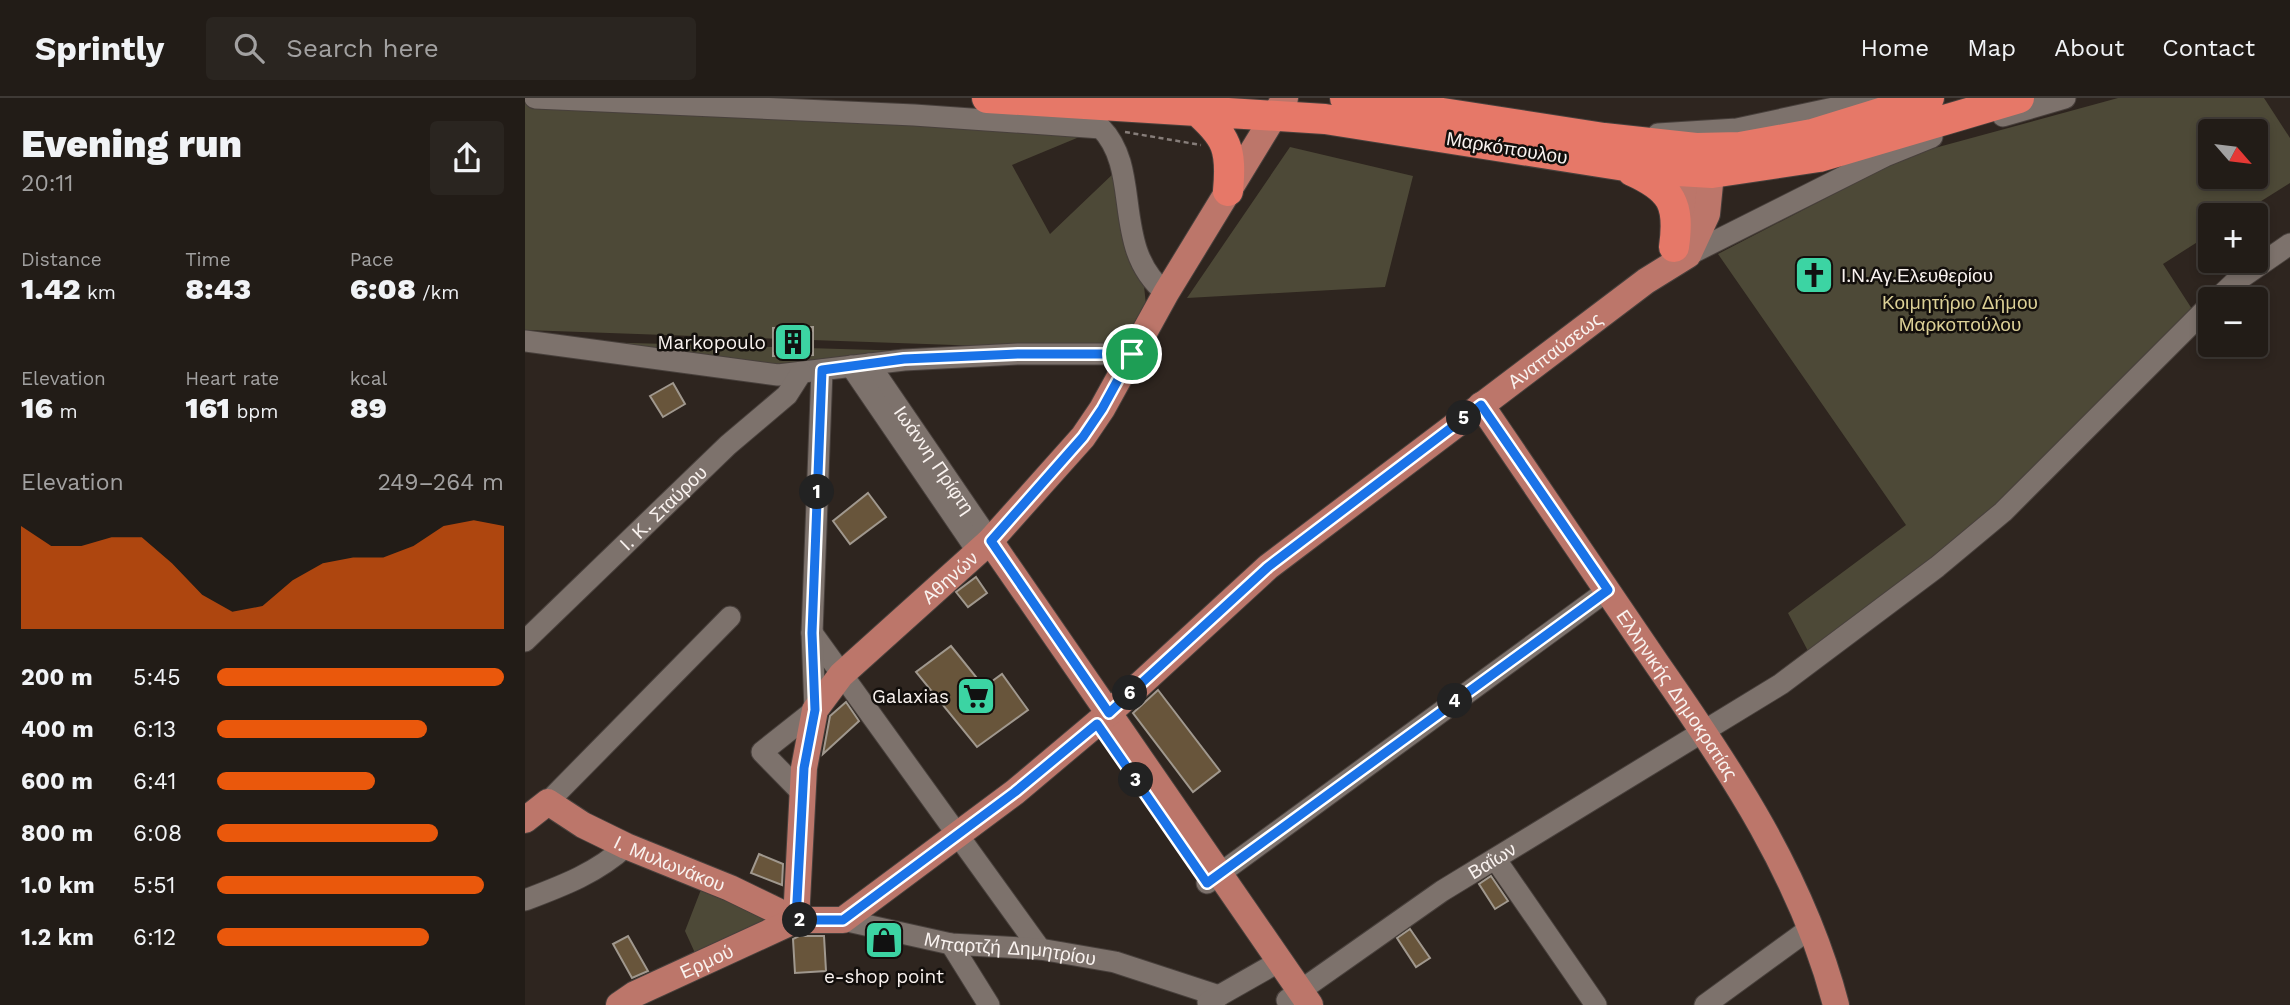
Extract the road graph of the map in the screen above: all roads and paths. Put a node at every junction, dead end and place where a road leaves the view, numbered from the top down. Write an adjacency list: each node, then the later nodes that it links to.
1 (535, 98): 12 (street)
2 (987, 98): 11 (highway, Μαρκόπουλου)
3 (1345, 98): 8 (highway, Μαρκόπουλου)
4 (1880, 98): 14 (street)
5 (1929, 98): 15 (highway, Μαρκόπουλου)
6 (2018, 98): 15 (highway, Μαρκόπουλου)
7 (2065, 98): 18 (street)
8 (1382, 101): 10 (highway, Μαρκόπουλου)
9 (1280, 106): 11 (highway, Μαρκόπουλου); 14 (highway, Μαρκόπουλου); 16 (main road, Αθηνών)
10 (1458, 106): 14 (highway, Μαρκόπουλου)
11 (1196, 110): 13 (highway)
12 (1101, 128): 13 (path); 20 (street)
13 (1228, 150): 16 (highway)
14 (1603, 150): 15 (highway, Μαρκόπουλου); 18 (highway)
15 (1704, 161): 18 (main road, Αναπαύσεως)
16 (1228, 191): 20 (main road, Αθηνών)
17 (2290, 244): 19 (street)
18 (1681, 251): 26 (main road, Αναπαύσεως)
19 (2230, 287)
20 (1166, 293): 23 (main road, Αθηνών)
21 (2198, 317): 35 (street, Βαΐων)
22 (525, 341): 25 (street)
23 (1132, 354): 24 (street); 27 (main road, Αθηνών)
24 (860, 365): 25 (street); 27 (street, Ιωάννη Πρίφτη)
25 (811, 372): 30 (street); 31 (street, Ι. Κ. Σταύρου)
26 (1481, 405): 28 (main road, Ελληνικής Δημοκρατίας); 34 (main road, Αναπαύσεως)
27 (984, 546): 32 (main road, Αθηνών); 34 (main road, Ιωάννη Πρίφτη)
28 (1608, 590): 35 (main road, Ελληνικής Δημοκρατίας); 42 (street)
29 (730, 617): 37 (street)
30 (812, 633): 32 (street); 33 (street)
31 (525, 642)
32 (841, 675): 33 (main road, Αθηνών); 39 (street)
33 (815, 710): 36 (main road, Αθηνών); 36 (street)
34 (1103, 718): 39 (main road, Αναπαύσεως); 42 (main road, Ιωάννη Πρίφτη); 42 (main road, Ιωάννη Πρίφτη)
35 (1705, 731): 41 (street, Βαΐων); 46 (main road, Ελληνικής Δημοκρατίας)
36 (804, 795): 44 (main road, Αθηνών)
37 (548, 802): 38 (main road); 40 (main road, Ι. Μυλωνάκου)
38 (525, 820)
39 (957, 835): 45 (main road, Αναπαύσεως); 48 (street)
40 (626, 846): 43 (street); 44 (main road, Ι. Μυλωνάκου)
41 (1496, 860): 50 (street, Βαΐων); 54 (street)
42 (1213, 878): 49 (main road, Ιωάννη Πρίφτη)
43 (525, 900)
44 (796, 920): 45 (main road, Μπαρτζή Δημητρίου); 52 (main road, Ερμού)
45 (843, 920): 47 (street, Μπαρτζή Δημητρίου)
46 (1812, 927): 55 (street); 56 (main road, Ελληνικής Δημοκρατίας)
47 (951, 944): 48 (street, Μπαρτζή Δημητρίου); 53 (street)
48 (1041, 949): 51 (street, Μπαρτζή Δημητρίου)
49 (1273, 965): 50 (main road, Ιωάννη Πρίφτη); 51 (street)
50 (1297, 1000)
51 (1211, 1001)
52 (619, 1005)
53 (989, 1005)
54 (1596, 1005)
55 (1705, 1005)
56 (1836, 1005)

